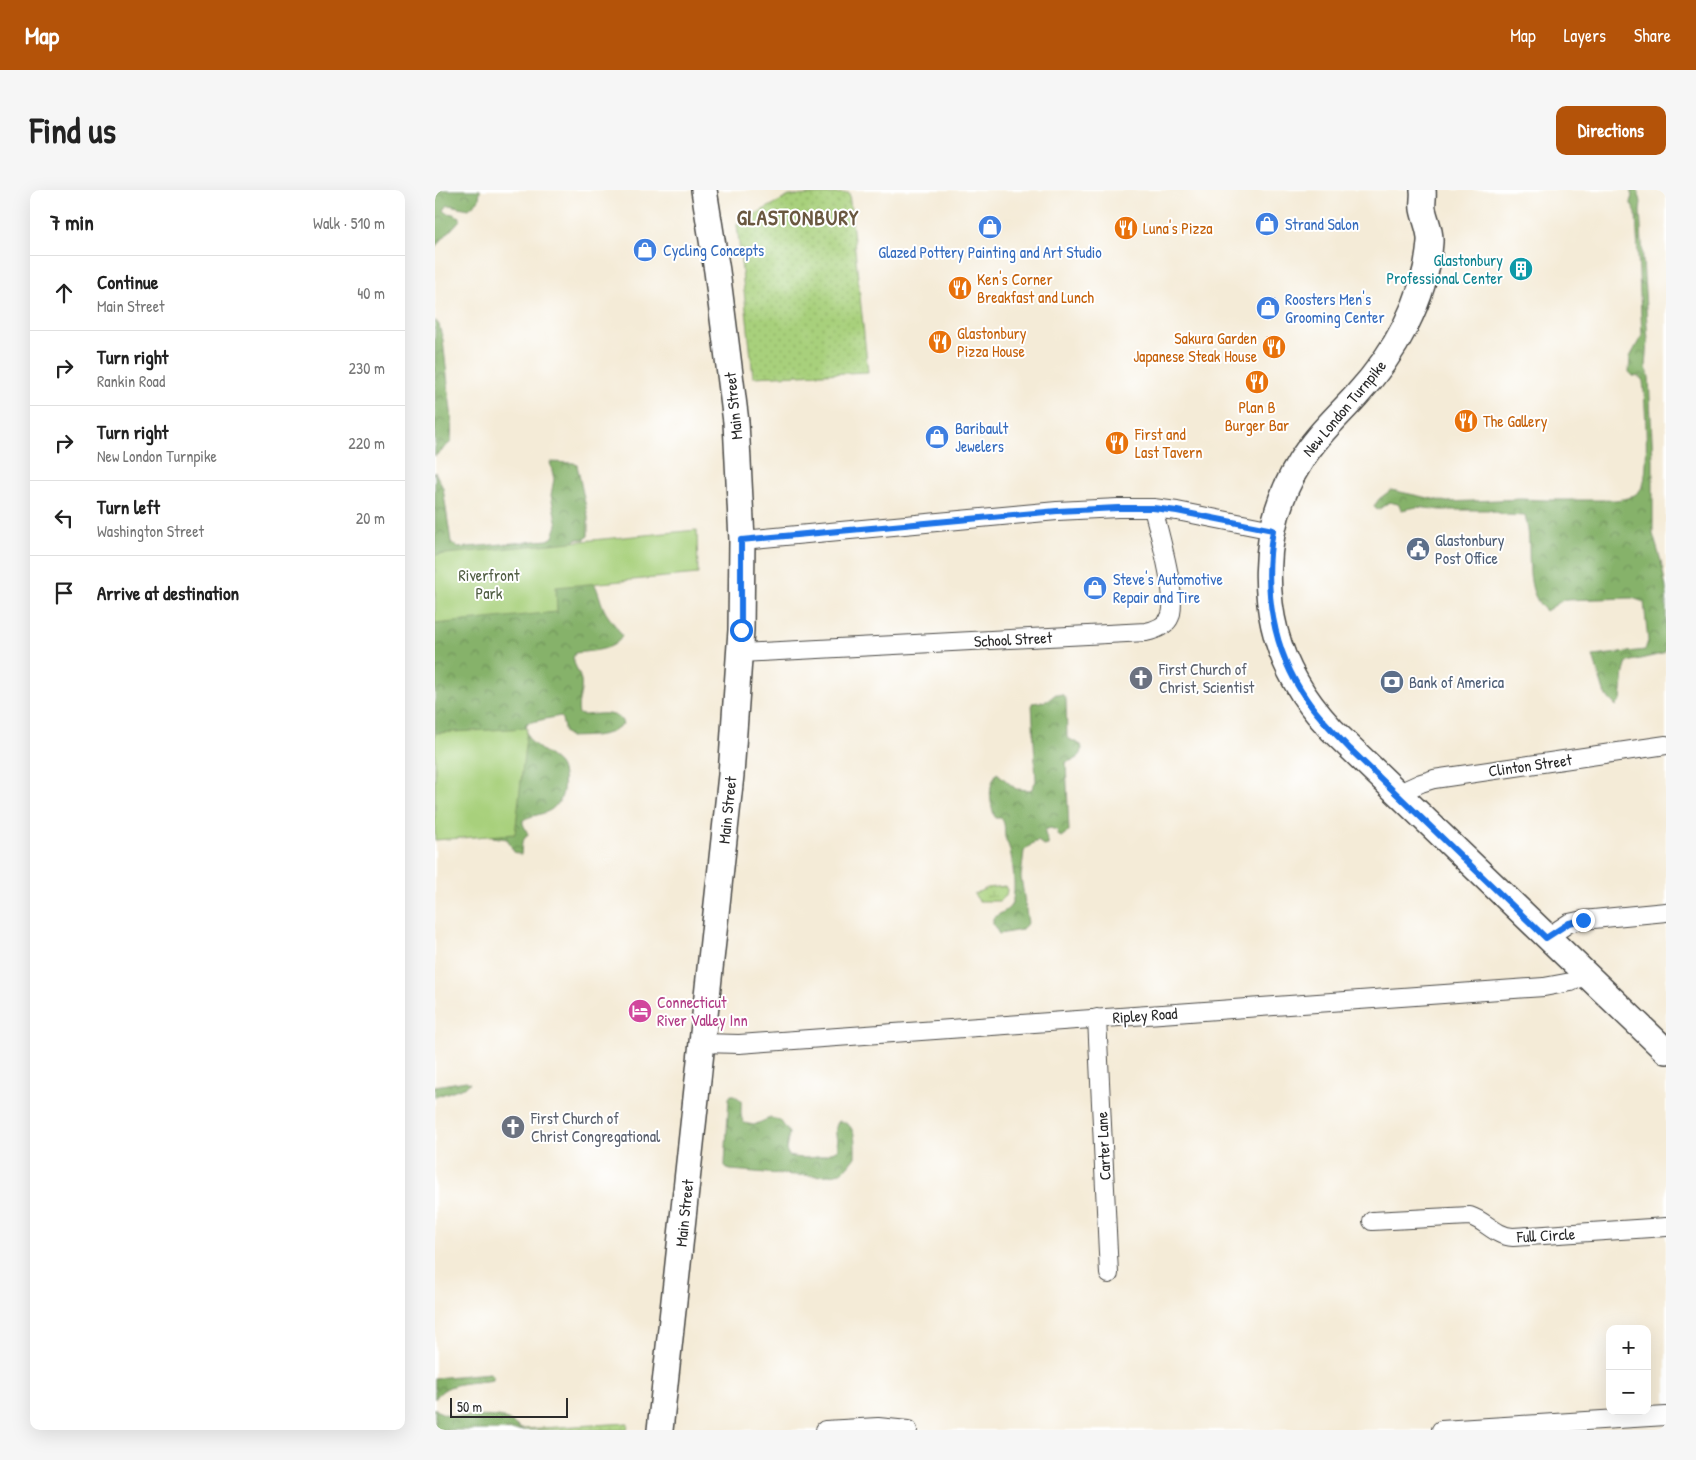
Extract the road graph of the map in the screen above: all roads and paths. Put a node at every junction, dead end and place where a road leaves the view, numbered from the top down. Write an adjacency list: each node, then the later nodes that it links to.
1 (704, 190): 7 (main road, Main Street)
2 (1423, 190): 4 (main road, New London Turnpike)
3 (1438, 190): 4 (main road, New London Turnpike)
4 (1430, 239): 6 (main road, New London Turnpike)
5 (1153, 508): 6 (street); 7 (street); 8 (street, School Street)
6 (1273, 530): 10 (main road, New London Turnpike)
7 (741, 540): 8 (main road, Main Street)
8 (740, 653): 15 (main road, Main Street)
9 (1666, 745): 10 (street, Clinton Street)
10 (1397, 794): 12 (main road, New London Turnpike)
11 (1666, 912): 12 (street)
12 (1546, 938): 13 (main road, New London Turnpike)
13 (1586, 975): 14 (street, Ripley Road); 16 (main road, New London Turnpike)
14 (1097, 1018): 15 (street, Ripley Road); 19 (street, Carter Lane)
15 (702, 1043): 21 (main road, Main Street)
16 (1666, 1052)
17 (1372, 1221): 18 (street, Full Circle)
18 (1666, 1227)
19 (1109, 1274)
20 (1666, 1416): 24 (street)
21 (660, 1430)
22 (825, 1430): 23 (street)
23 (908, 1430)
24 (1441, 1430)

